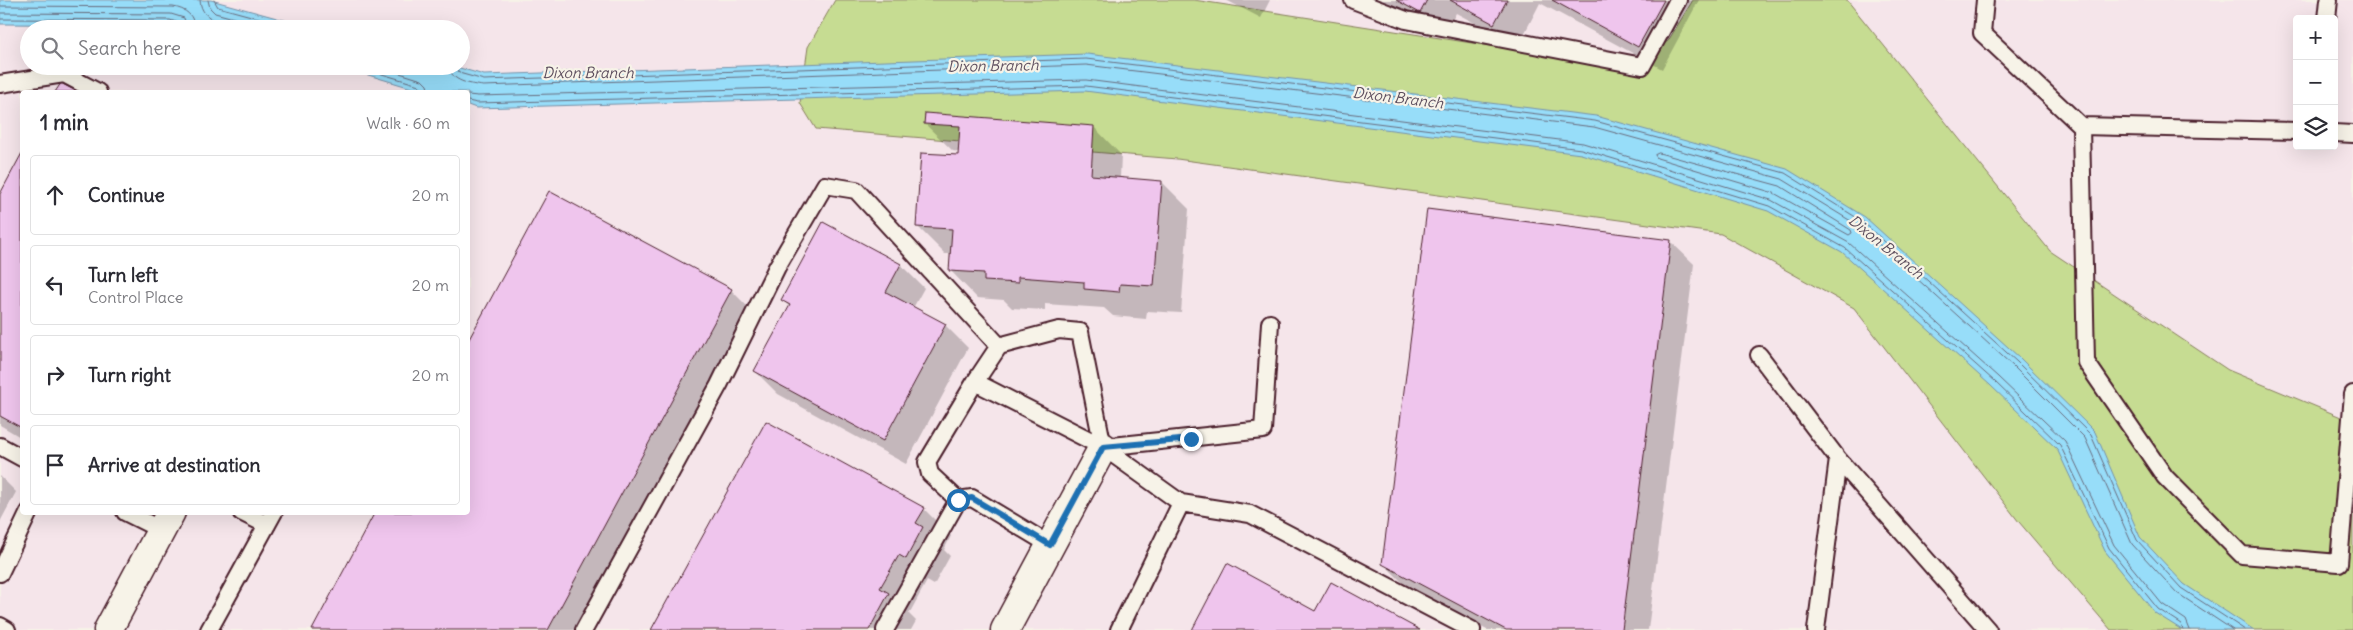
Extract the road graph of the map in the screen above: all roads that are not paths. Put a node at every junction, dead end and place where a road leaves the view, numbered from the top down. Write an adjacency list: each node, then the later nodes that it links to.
1 (1353, 0): 2 (lane)
2 (1678, 0)
3 (1985, 0): 10 (lane)
4 (2329, 0): 5 (lane)
5 (2327, 15)
6 (58, 75): 8 (lane)
7 (66, 75): 9 (lane)
8 (0, 84)
9 (94, 90)
10 (2081, 126): 11 (lane); 18 (lane)
11 (2293, 131)
12 (2338, 133): 13 (lane)
13 (2353, 134)
14 (1270, 323): 20 (lane)
15 (1000, 346): 17 (lane); 20 (lane); 36 (lane)
16 (1758, 355): 22 (lane)
17 (974, 382): 20 (lane); 23 (lane)
18 (2353, 394)
19 (0, 446): 21 (lane)
20 (1103, 447): 24 (lane); 30 (street)
21 (20, 457)
22 (1838, 459): 41 (lane); 42 (lane)
23 (958, 500): 30 (lane); 37 (lane)
24 (1181, 503): 39 (lane); 40 (lane)
25 (29, 515): 31 (lane)
26 (139, 515): 29 (lane)
27 (253, 515): 28 (lane)
28 (270, 519): 35 (lane)
29 (166, 521): 34 (street)
30 (1050, 545): 38 (street)
31 (0, 573)
32 (0, 626): 33 (lane)
33 (7, 630)
34 (108, 630)
35 (209, 630)
36 (584, 630)
37 (885, 630)
38 (1005, 630)
39 (1119, 630)
40 (1472, 630)
41 (1816, 630)
42 (1988, 630)

